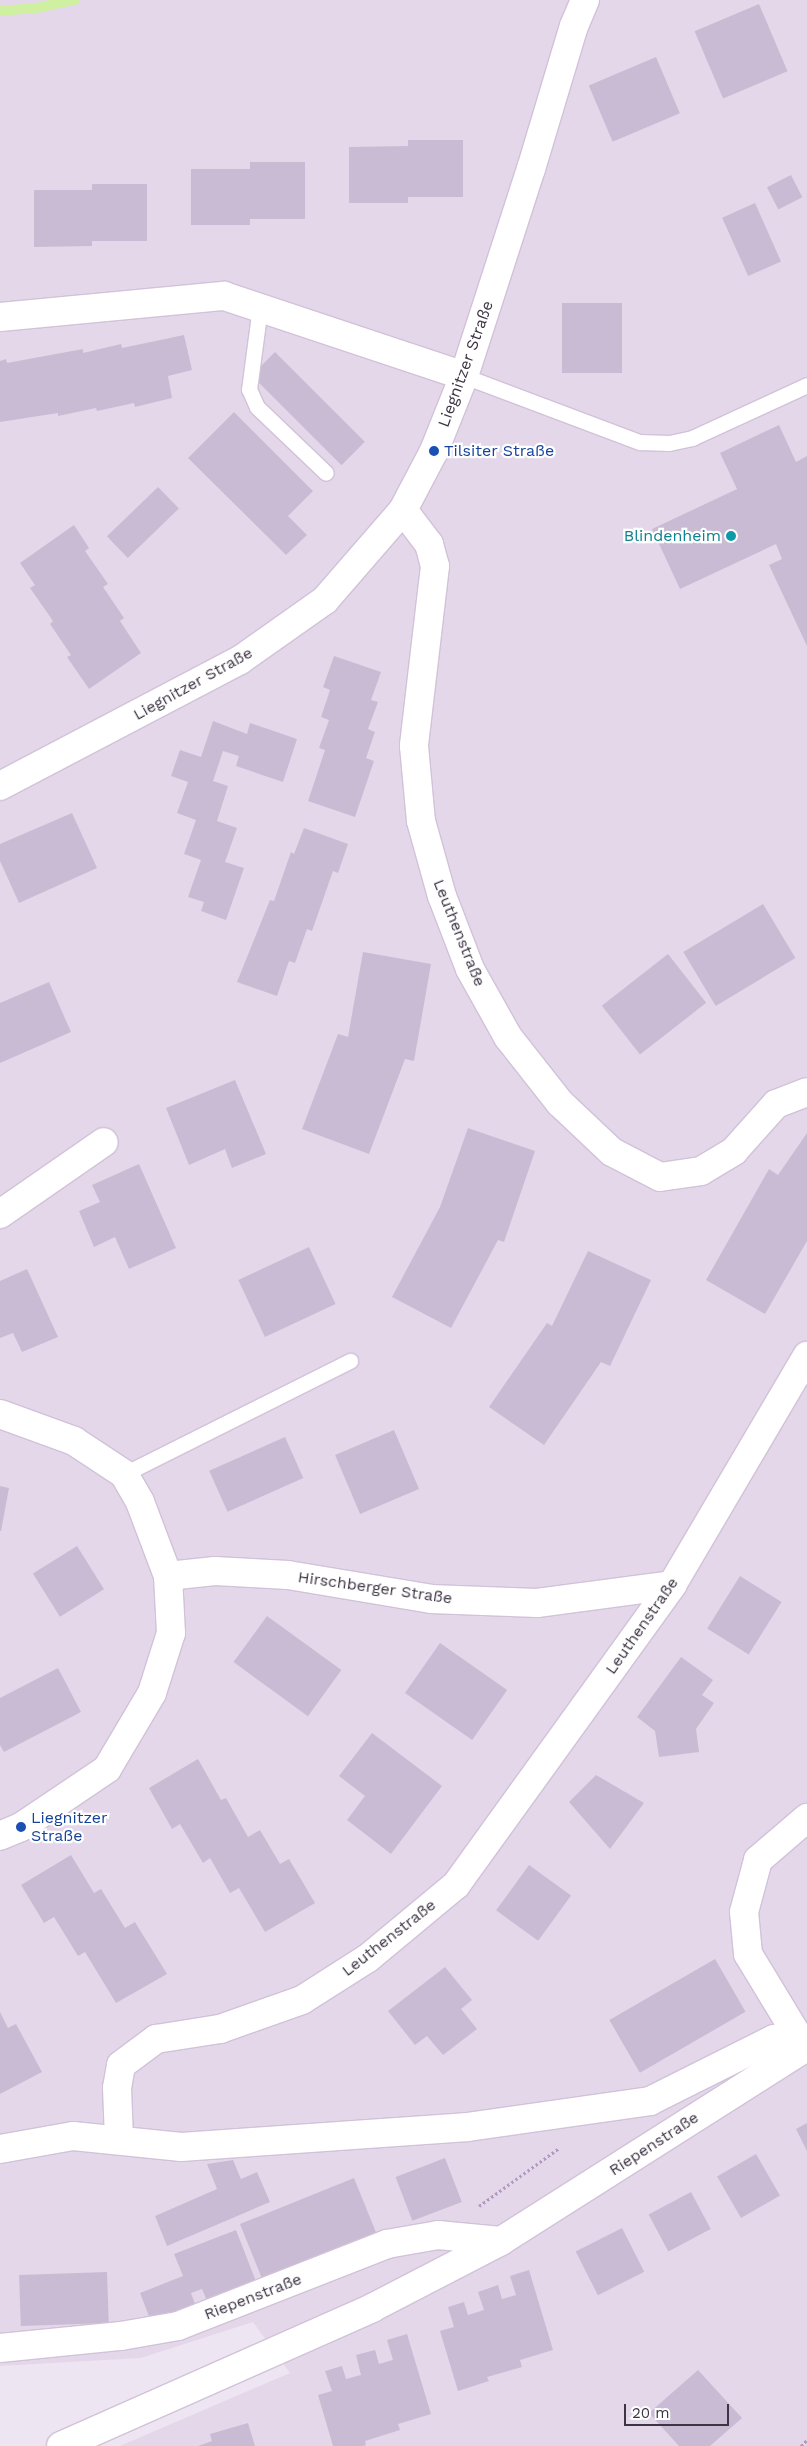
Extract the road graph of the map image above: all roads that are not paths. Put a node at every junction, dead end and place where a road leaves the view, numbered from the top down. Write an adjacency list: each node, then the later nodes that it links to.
1 (585, 0): 4 (street, Liegnitzer Straße)
2 (260, 307): 3 (street); 4 (street); 6 (lane)
3 (0, 317)
4 (464, 376): 5 (lane); 7 (street, Liegnitzer Straße)
5 (807, 385)
6 (326, 473)
7 (403, 510): 8 (street, Liegnitzer Straße); 9 (street, Leuthenstraße)
8 (0, 786)
9 (807, 1092)
10 (104, 1142): 11 (street)
11 (0, 1214)
12 (807, 1356): 17 (street, Leuthenstraße)
13 (350, 1361): 15 (lane)
14 (0, 1414): 15 (street)
15 (124, 1474): 16 (street)
16 (168, 1576): 17 (street, Hirschberger Straße); 19 (street)
17 (672, 1585): 21 (street, Leuthenstraße)
18 (807, 1818): 20 (street)
19 (0, 1836)
20 (806, 2047): 21 (street); 23 (street, Riepenstraße)
21 (119, 2138): 22 (street)
22 (0, 2149)
23 (501, 2242): 24 (street, Riepenstraße); 25 (street, Riepenstraße)
24 (0, 2348)
25 (61, 2446)

